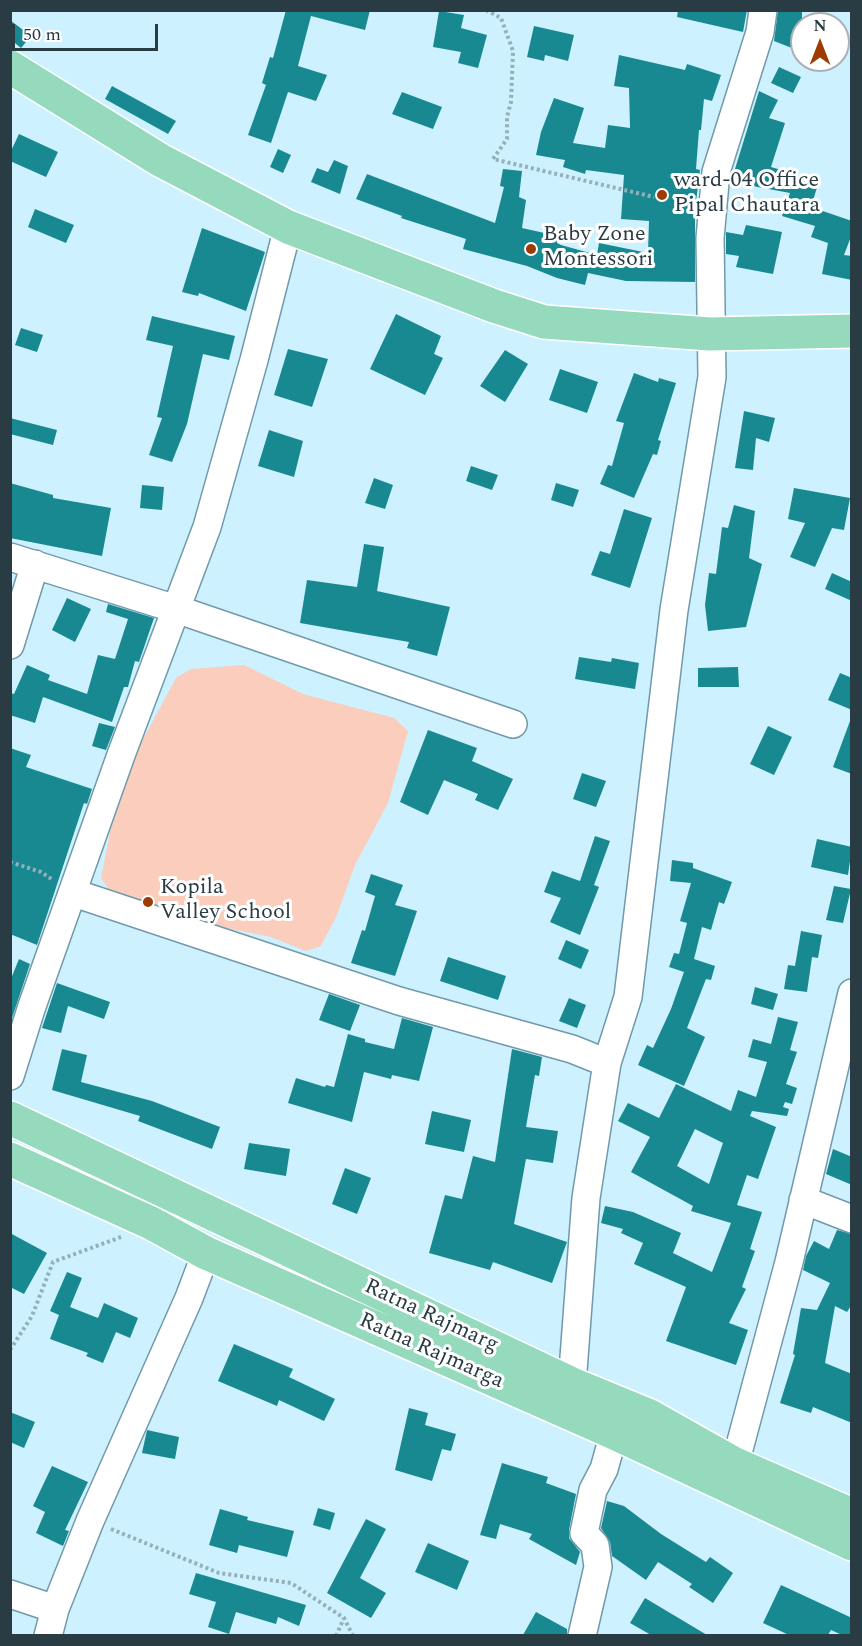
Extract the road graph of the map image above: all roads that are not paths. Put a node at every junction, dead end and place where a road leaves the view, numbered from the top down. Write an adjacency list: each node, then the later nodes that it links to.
1 (763, 10): 5 (street)
2 (10, 67): 3 (main road)
3 (288, 227): 5 (main road); 7 (street)
4 (852, 331): 5 (main road)
5 (710, 334): 12 (street)
6 (22, 561): 7 (street); 8 (street)
7 (176, 609): 9 (street); 10 (street)
8 (10, 645)
9 (513, 724)
10 (74, 893): 12 (street); 13 (street)
11 (851, 999): 16 (street)
12 (607, 1063): 19 (street)
13 (10, 1076)
14 (10, 1118): 19 (main road, Ratna Rajmarg)
15 (10, 1159): 18 (main road, Ratna Rajmarga)
16 (803, 1200): 17 (street); 21 (street)
17 (852, 1219)
18 (206, 1253): 20 (main road, Ratna Rajmarga); 25 (street)
19 (572, 1383): 20 (main road, Ratna Rajmarg)
20 (634, 1431): 21 (main road, Ratna Rajmarg); 23 (main road, Ratna Rajmarga); 27 (street)
21 (735, 1464): 22 (main road, Ratna Rajmarg)
22 (852, 1515)
23 (852, 1544)
24 (10, 1594): 25 (street)
25 (55, 1609): 26 (street)
26 (48, 1635)
27 (582, 1635)

